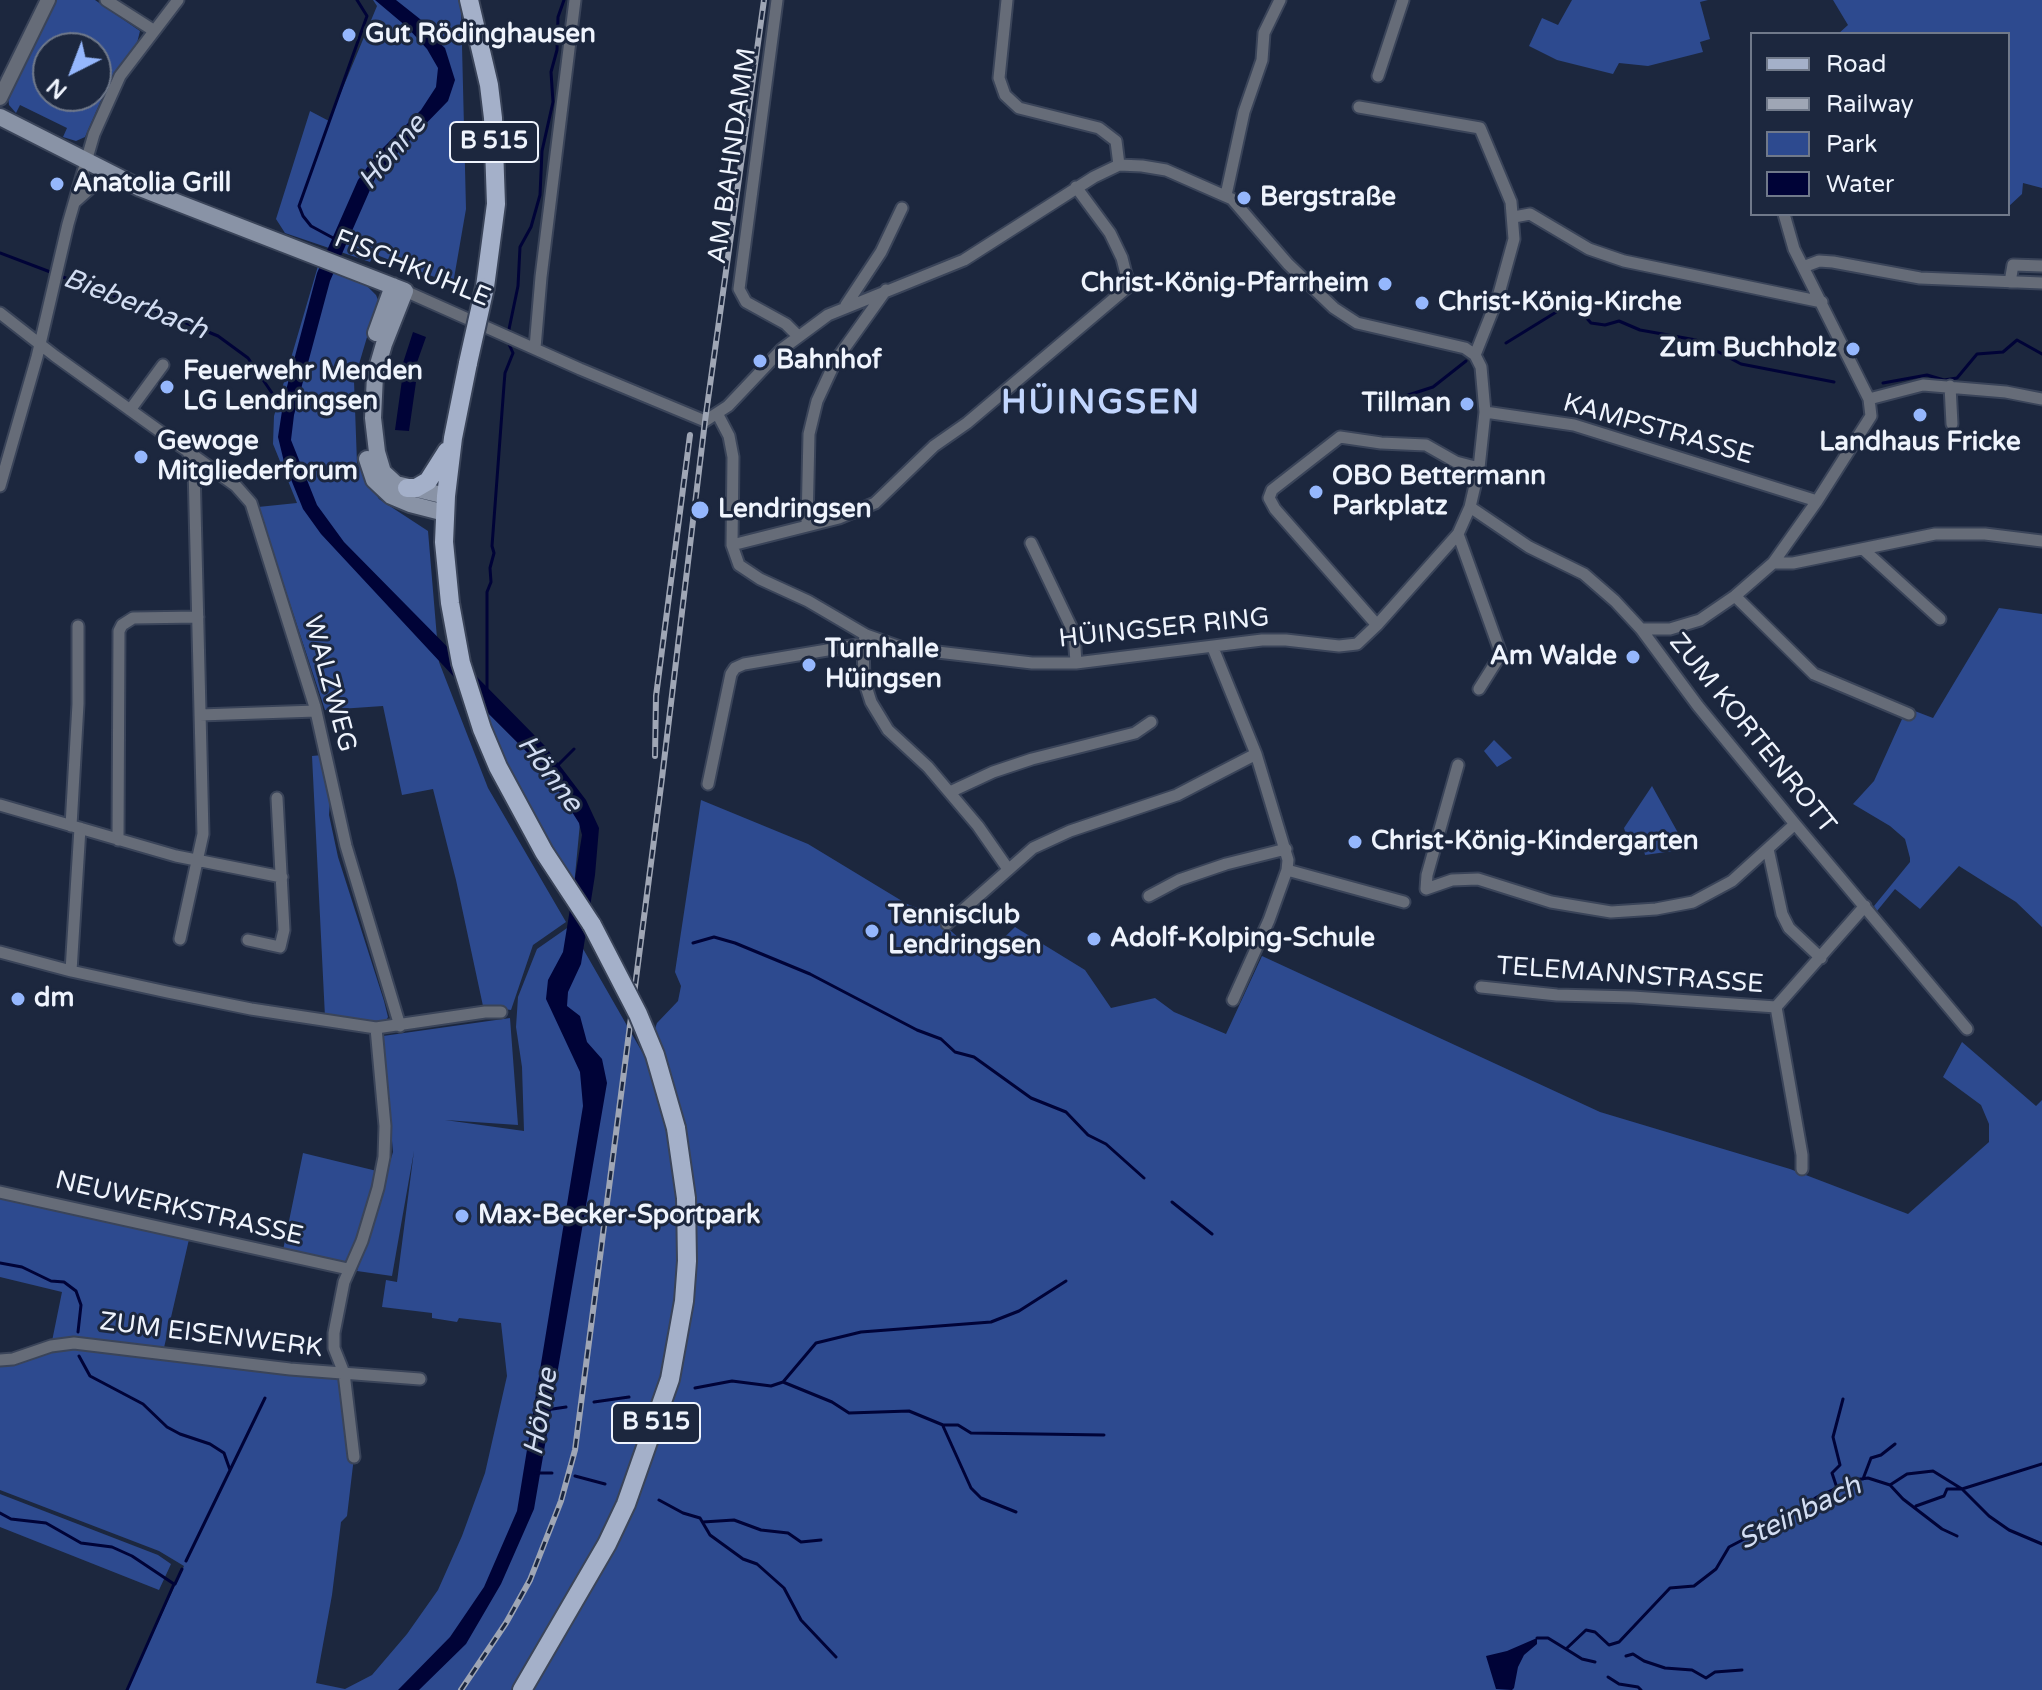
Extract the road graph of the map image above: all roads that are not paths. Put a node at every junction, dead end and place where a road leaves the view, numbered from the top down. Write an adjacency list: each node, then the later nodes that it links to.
1 (48, 0): 12 (street)
2 (106, 0): 10 (street)
3 (178, 0): 10 (street)
4 (469, 0): 45 (main road, B 515, bridge)
5 (575, 0): 35 (street)
6 (777, 0): 33 (street, AM BAHNDAMM)
7 (1007, 0): 16 (street)
8 (1280, 0): 19 (street)
9 (1403, 0): 11 (street)
10 (153, 30): 15 (street)
11 (1378, 76)
12 (0, 98)
13 (1359, 107): 23 (street)
14 (0, 117): 15 (main road, FISCHKUHLE)
15 (85, 160): 17 (main road, FISCHKUHLE); 20 (street)
16 (1119, 165): 18 (street); 19 (street)
17 (122, 181): 20 (street); 28 (main road, FISCHKUHLE)
18 (1076, 187): 29 (street); 53 (street)
19 (1226, 195): 36 (street)
20 (74, 202): 34 (street)
21 (902, 208): 31 (street)
22 (1785, 216): 25 (street)
23 (1514, 217): 30 (street); 36 (street)
24 (2042, 266): 26 (street)
25 (1803, 267): 26 (street); 30 (street)
26 (2010, 282): 27 (street)
27 (2042, 283)
28 (399, 288): 35 (street, FISCHKUHLE); 49 (main road); 51 (main road)
29 (887, 289): 31 (street); 53 (street)
30 (1822, 302): 39 (street)
31 (846, 305): 33 (street)
32 (0, 313): 34 (street, WALZWEG)
33 (798, 336): 43 (street)
34 (41, 343): 41 (street, WALZWEG); 48 (street)
35 (535, 348): 43 (street, FISCHKUHLE)
36 (1475, 355): 42 (street, HÜINGSER RING)
37 (163, 365): 41 (street)
38 (1950, 386): 39 (street); 40 (street); 44 (street)
39 (1869, 399): 50 (street)
40 (2042, 399)
41 (130, 410): 46 (street, WALZWEG)
42 (1485, 412): 47 (street, HÜINGSER RING); 50 (street, KAMPSTRASSE)
43 (718, 415): 57 (street)
44 (1952, 424)
45 (453, 438): 49 (main road, B 515); 51 (main road, B 515)
46 (187, 451): 61 (street); 70 (street, WALZWEG)
47 (1479, 468): 52 (street, HÜINGSER RING); 63 (street)
48 (0, 486)
49 (407, 488): 51 (main road)
50 (1817, 501): 59 (street)
51 (445, 505): 112 (main road, B 515, bridge)
52 (1470, 507): 54 (street, HÜINGSER RING); 65 (street, ZUM KORTENROTT)
53 (807, 524): 57 (street)
54 (1458, 534): 63 (street, HÜINGSER RING); 69 (street)
55 (2042, 541): 58 (street)
56 (1031, 543): 68 (street)
57 (732, 545): 66 (street, HÜINGSER RING)
58 (1863, 549): 59 (street); 62 (street)
59 (1773, 563): 60 (street)
60 (1735, 596): 65 (street); 71 (street)
61 (198, 617): 72 (street); 82 (street)
62 (1940, 619)
63 (1377, 625): 67 (street, HÜINGSER RING)
64 (78, 626): 81 (street)
65 (1641, 629): 80 (street, ZUM KORTENROTT)
66 (864, 639): 68 (street, HÜINGSER RING); 76 (street); 77 (street)
67 (1213, 648): 68 (street, HÜINGSER RING); 74 (street)
68 (1076, 663)
69 (1479, 689)
70 (316, 711): 72 (street); 102 (street, WALZWEG)
71 (1909, 714)
72 (200, 715): 85 (street)
73 (1151, 722): 77 (street)
74 (1256, 754): 83 (street); 86 (street)
75 (1458, 765): 84 (street)
76 (708, 784)
77 (950, 792): 86 (street)
78 (277, 798): 88 (street)
79 (0, 805): 81 (street)
80 (1795, 824): 84 (street); 91 (street, ZUM KORTENROTT)
81 (75, 827): 82 (street); 97 (street)
82 (118, 840): 85 (street)
83 (1286, 849): 87 (street); 89 (street)
84 (1768, 849): 96 (street)
85 (196, 861): 88 (street); 93 (street)
86 (1008, 869): 92 (street)
87 (1287, 870): 90 (street); 99 (street)
88 (282, 877): 94 (street)
89 (1149, 896)
90 (1404, 902)
91 (1865, 906): 96 (street); 104 (street, ZUM KORTENROTT)
92 (947, 924)
93 (180, 939)
94 (248, 940)
95 (0, 952): 97 (street)
96 (1821, 958): 100 (street)
97 (71, 971): 103 (street)
98 (1481, 987): 100 (street, TELEMANNSTRASSE)
99 (1233, 1000)
100 (1776, 1007): 105 (street)
101 (501, 1012): 102 (street)
102 (400, 1026): 103 (street)
103 (376, 1028): 107 (street)
104 (1967, 1029)
105 (1802, 1169)
106 (0, 1192): 107 (street, NEUWERKSTRASSE)
107 (348, 1269): 109 (street)
108 (0, 1360): 109 (street, ZUM EISENWERK)
109 (344, 1373): 110 (street, ZUM EISENWERK); 111 (street)
110 (420, 1379)
111 (354, 1457)
112 (522, 1690)

